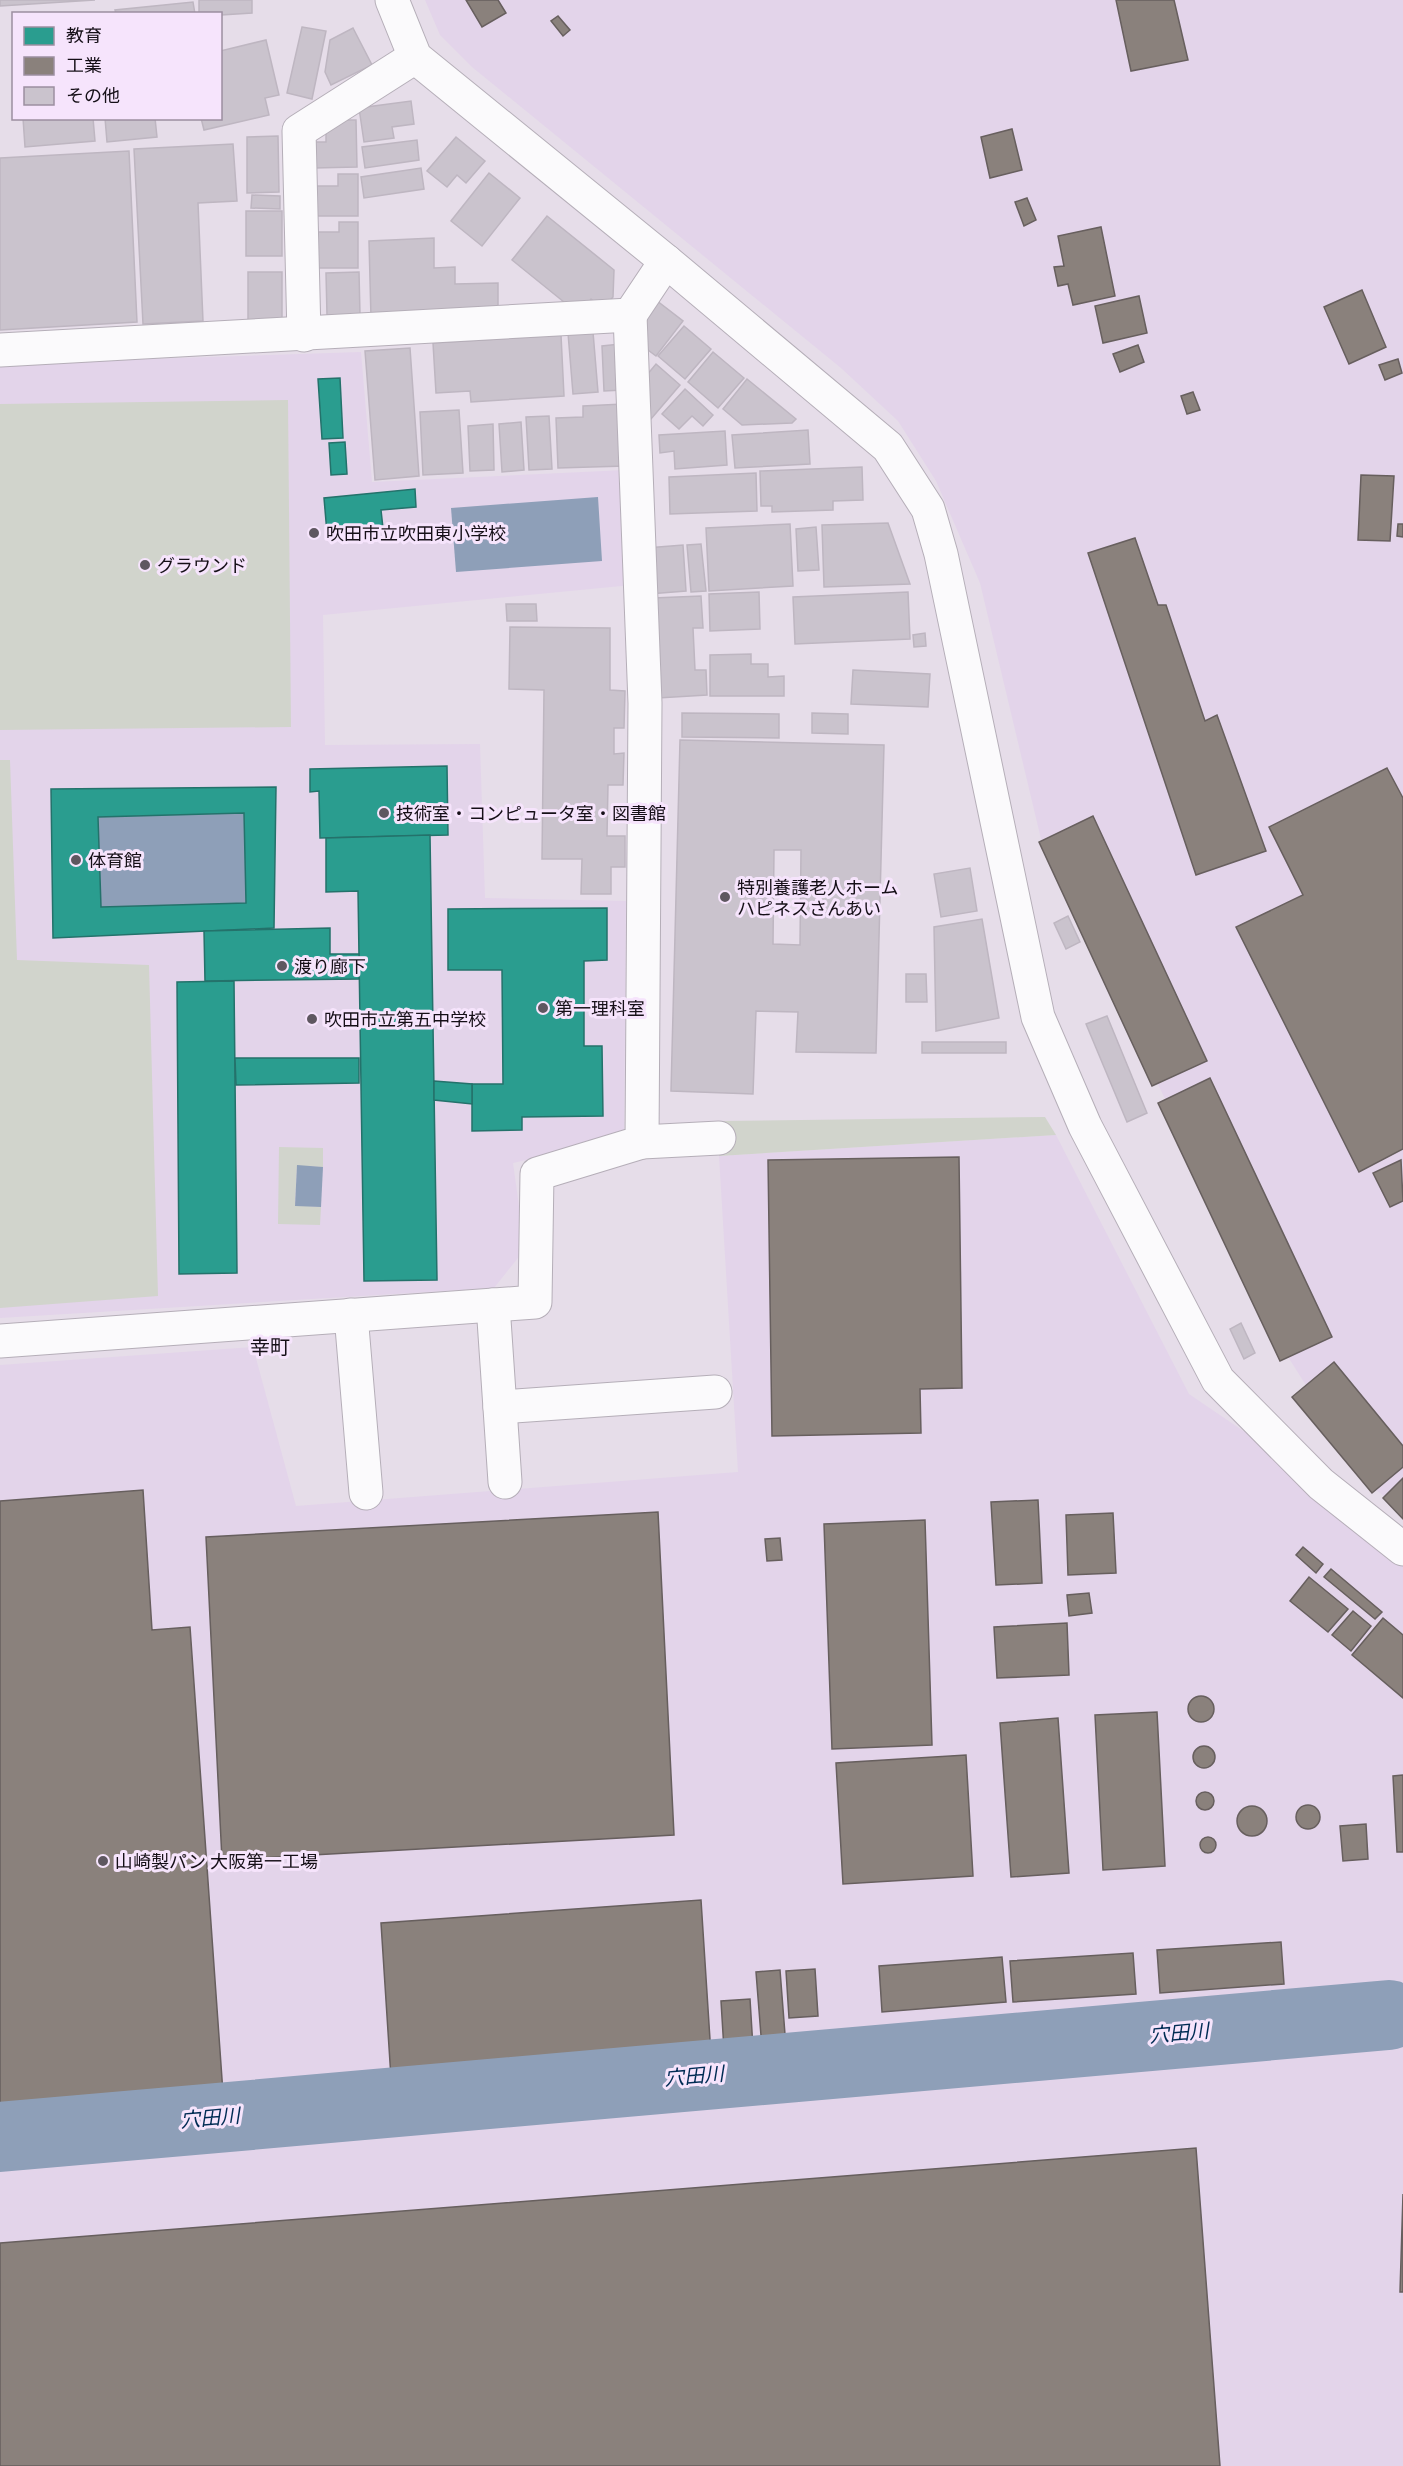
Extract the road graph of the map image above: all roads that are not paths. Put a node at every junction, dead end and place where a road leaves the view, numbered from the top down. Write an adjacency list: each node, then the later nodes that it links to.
1 (392, 0): 2 (street)
2 (416, 57): 3 (street); 5 (street)
3 (666, 261): 4 (street); 16 (street)
4 (630, 315): 5 (street); 8 (street)
5 (304, 335): 6 (street)
6 (0, 350)
7 (719, 1138): 8 (street)
8 (642, 1142): 9 (street)
9 (493, 1305): 10 (street); 13 (street)
10 (351, 1315): 11 (street); 15 (street)
11 (0, 1341)
12 (715, 1392): 13 (street)
13 (500, 1407): 14 (street)
14 (505, 1482)
15 (366, 1493)
16 (1403, 1549)

